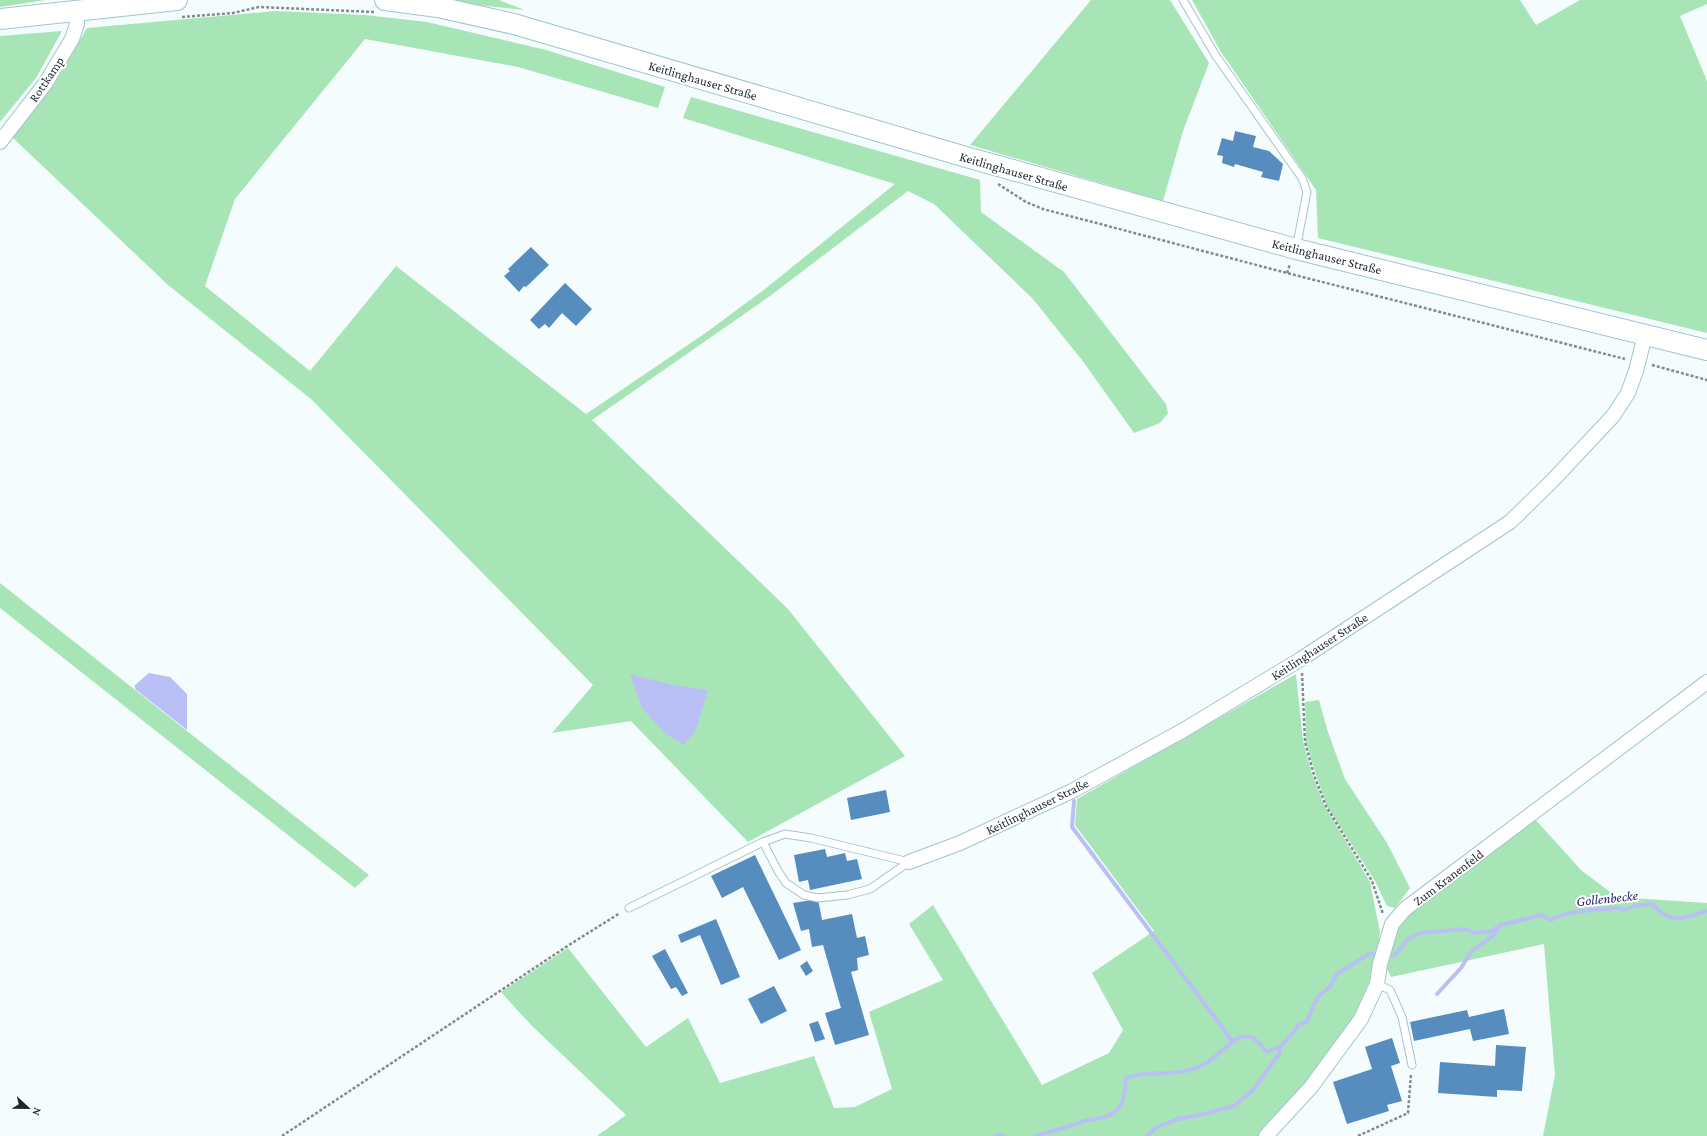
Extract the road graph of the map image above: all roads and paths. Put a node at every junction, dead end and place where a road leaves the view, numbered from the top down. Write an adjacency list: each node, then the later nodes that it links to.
1 (386, 0): 9 (main road, Keitlinghauser Straße)
2 (1183, 0): 9 (lane)
3 (115, 3): 5 (main road); 6 (main road)
4 (280, 7): 5 (path)
5 (178, 8)
6 (76, 11): 7 (main road); 8 (street, Rottkamp)
7 (0, 19)
8 (0, 142)
9 (1296, 249): 10 (main road, Keitlinghauser Straße)
10 (1645, 335): 11 (main road, Keitlinghauser Straße); 12 (street, Keitlinghauser Straße)
11 (1707, 350)
12 (1301, 659): 15 (street, Keitlinghauser Straße); 17 (path)
13 (1707, 682): 17 (street, Zum Kranenfeld)
14 (763, 842): 15 (lane); 15 (lane); 16 (lane)
15 (909, 862)
16 (629, 908): 20 (path)
17 (1392, 924): 18 (street, Zum Kranenfeld)
18 (1377, 984): 19 (lane); 21 (street, Zum Kranenfeld)
19 (1412, 1065): 22 (path)
20 (282, 1136)
21 (1266, 1136)
22 (1358, 1136)

